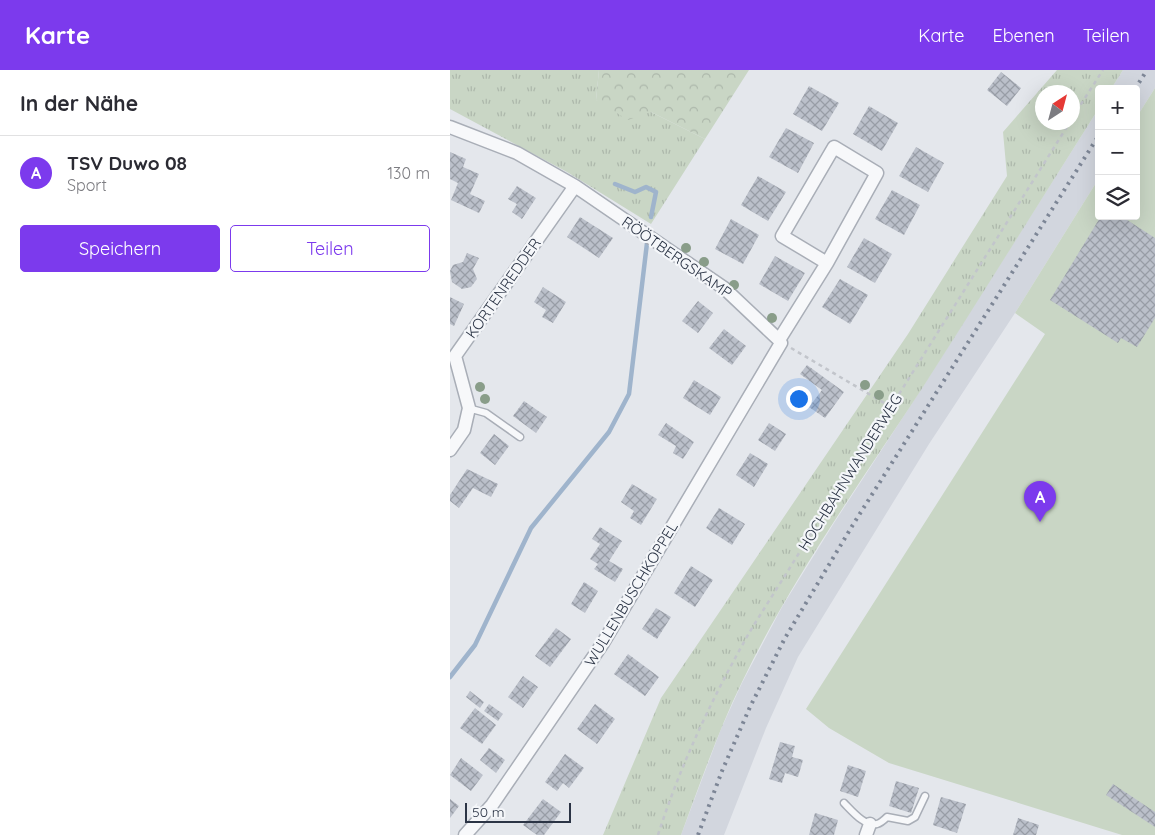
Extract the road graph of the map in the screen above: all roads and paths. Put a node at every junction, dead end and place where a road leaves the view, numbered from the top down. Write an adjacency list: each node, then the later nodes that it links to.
1 (1103, 70): 2 (path)
2 (1080, 106)
3 (450, 127): 5 (street, RÖÖTBERGSKAMP)
4 (1065, 130): 9 (path, HOCHBAHNWANDERWEG)
5 (574, 186): 7 (street, RÖÖTBERGSKAMP); 8 (street, KORTENREDDER)
6 (827, 263): 6 (street, WULLENBUSCHKOPPEL); 7 (street, WULLENBUSCHKOPPEL)
7 (780, 341): 9 (path); 16 (street, WULLENBUSCHKOPPEL)
8 (452, 354): 10 (street, KORTENREDDER)
9 (891, 406): 17 (path, HOCHBAHNWANDERWEG)
10 (468, 408): 11 (lane); 12 (street, KORTENREDDER)
11 (520, 437)
12 (450, 450)
13 (925, 796): 15 (lane)
14 (844, 804): 15 (lane)
15 (868, 830)
16 (465, 835)
17 (658, 835)

